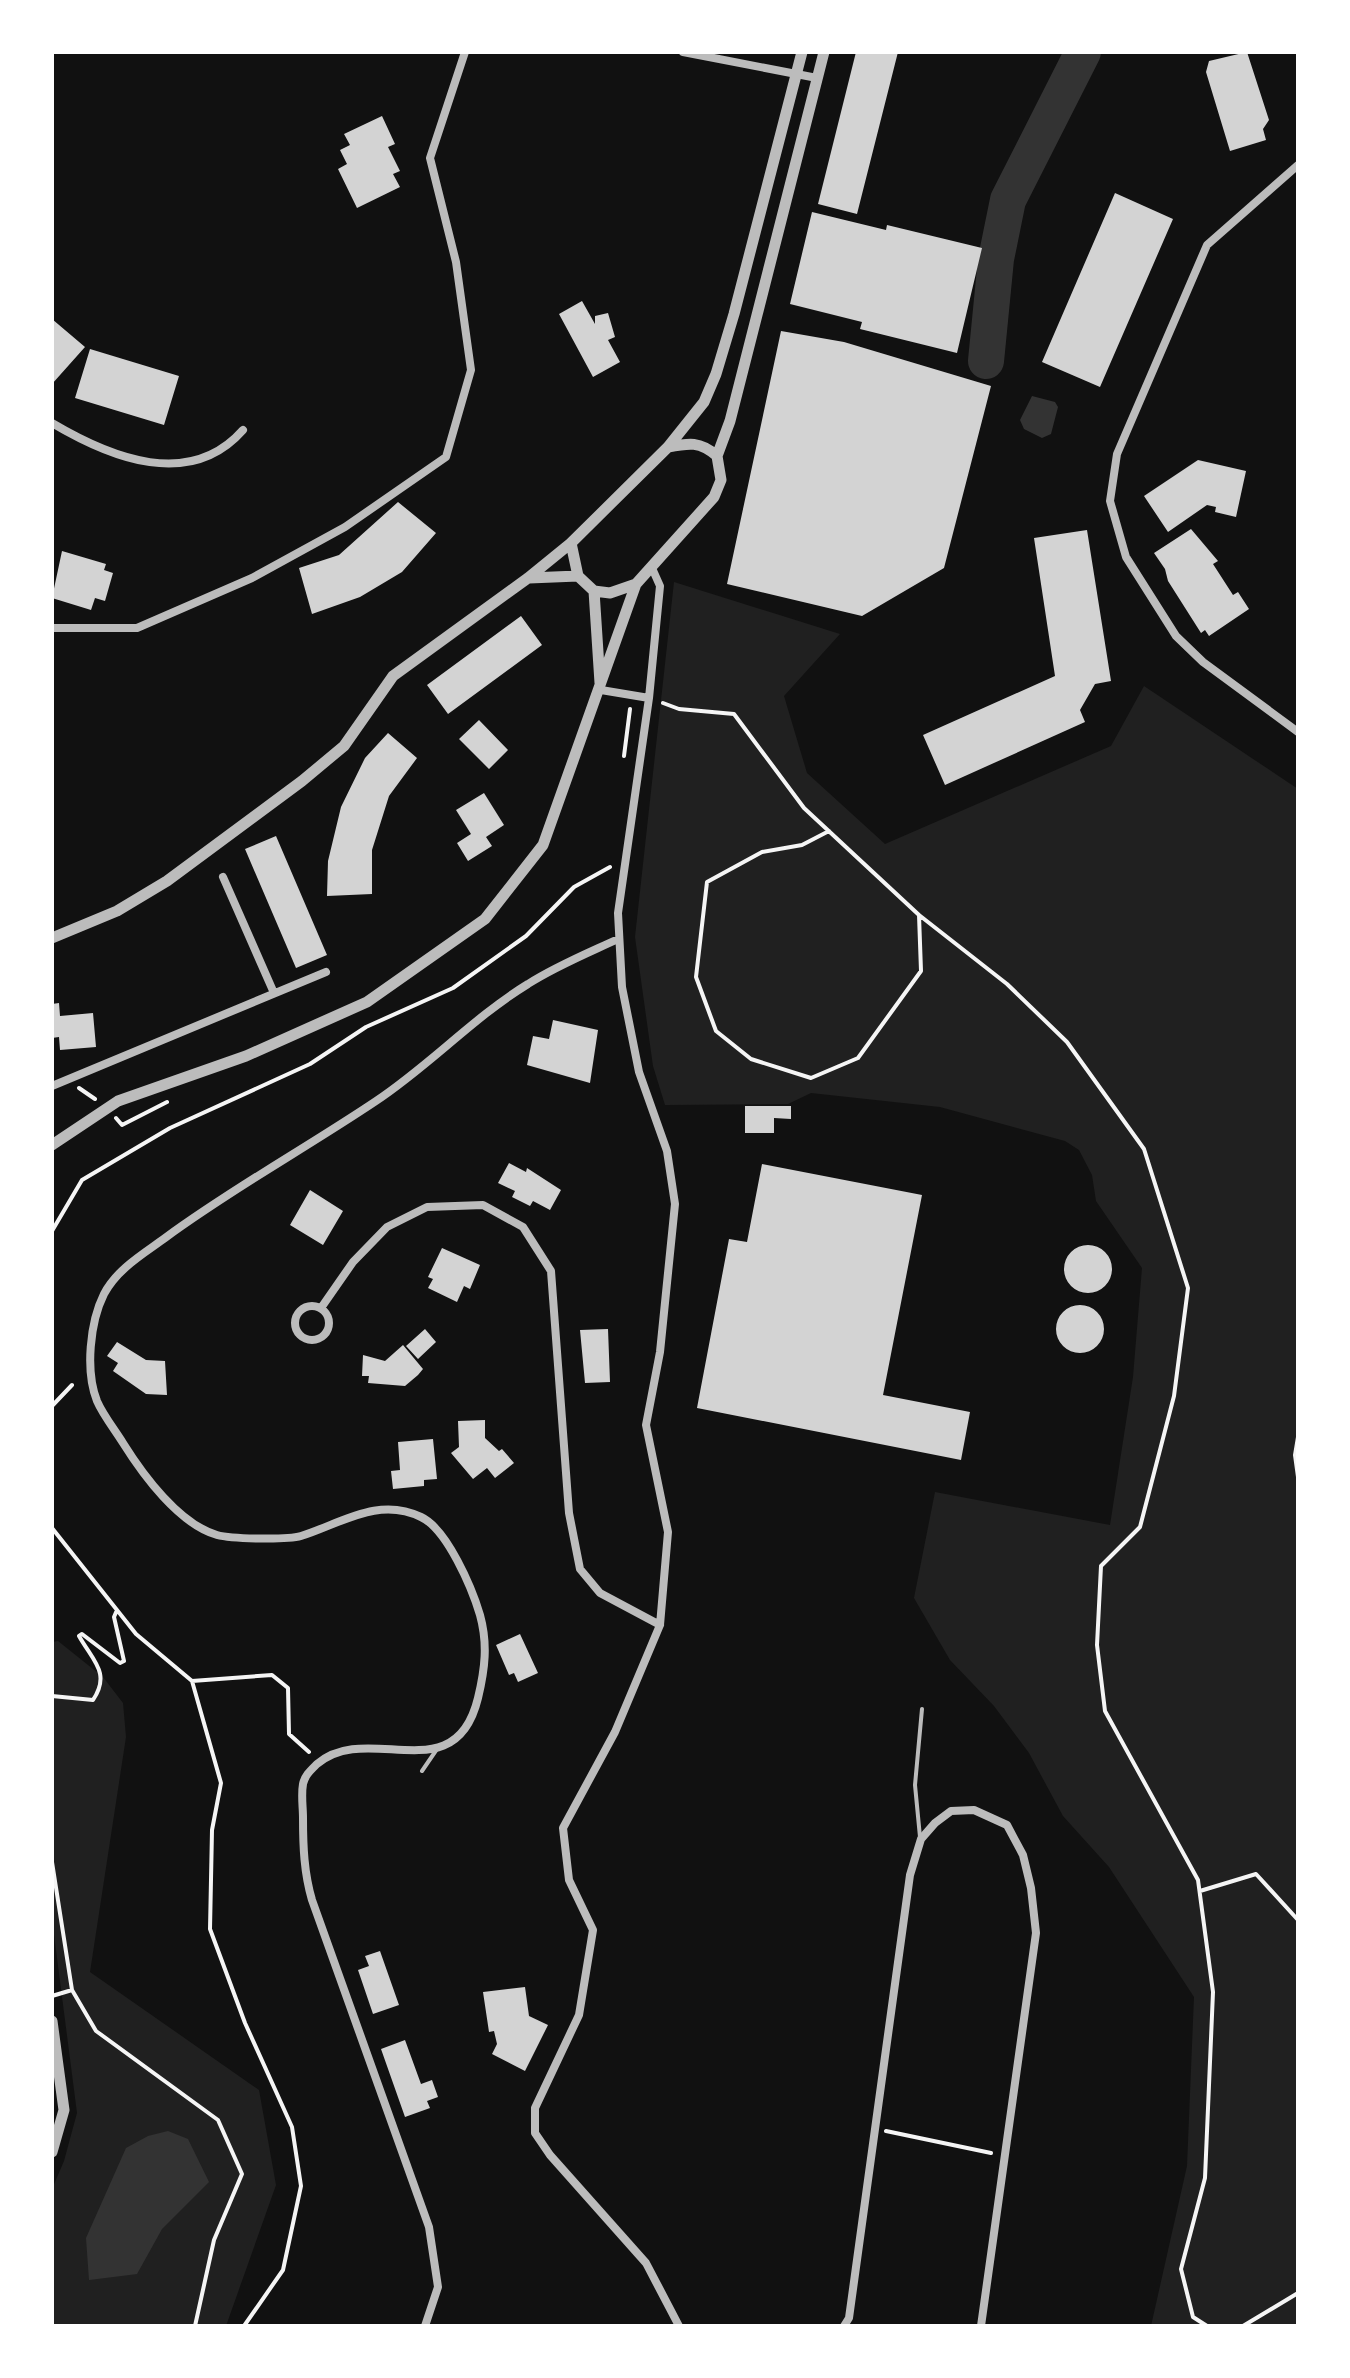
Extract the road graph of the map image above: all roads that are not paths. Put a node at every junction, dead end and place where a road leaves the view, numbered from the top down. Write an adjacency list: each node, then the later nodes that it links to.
1 (465, 52): 18 (street)
2 (683, 52): 5 (street)
3 (802, 52): 5 (street)
4 (824, 52): 6 (street)
5 (797, 73): 6 (street); 10 (street)
6 (817, 78): 11 (street)
7 (1298, 165): 21 (street)
8 (52, 423): 9 (street)
9 (243, 430)
10 (668, 447): 11 (street); 12 (street)
11 (717, 456): 13 (street)
12 (571, 543): 14 (street); 15 (street)
13 (652, 568): 16 (street); 20 (street)
14 (578, 576): 15 (street); 17 (street)
15 (528, 578): 23 (street)
16 (636, 584): 17 (street); 19 (street)
17 (594, 591): 19 (street)
18 (52, 628)
19 (601, 690): 20 (street); 30 (street)
20 (649, 698): 24 (street)
21 (1298, 732)
22 (223, 877): 26 (street)
23 (52, 938)
24 (618, 939): 32 (street); 34 (street)
25 (326, 972): 26 (street)
26 (274, 993): 28 (street)
27 (52, 1072): 28 (street)
28 (62, 1080): 29 (street)
29 (52, 1086)
30 (52, 1145)
31 (321, 1308): 31 (street); 32 (street)
32 (660, 1625): 40 (street)
33 (922, 1709): 36 (lane)
34 (437, 1749): 35 (lane); 39 (street)
35 (422, 1771)
36 (921, 1839): 41 (street); 42 (street)
37 (52, 2021): 38 (street)
38 (52, 2152)
39 (425, 2326)
40 (679, 2326)
41 (844, 2326)
42 (981, 2326)

